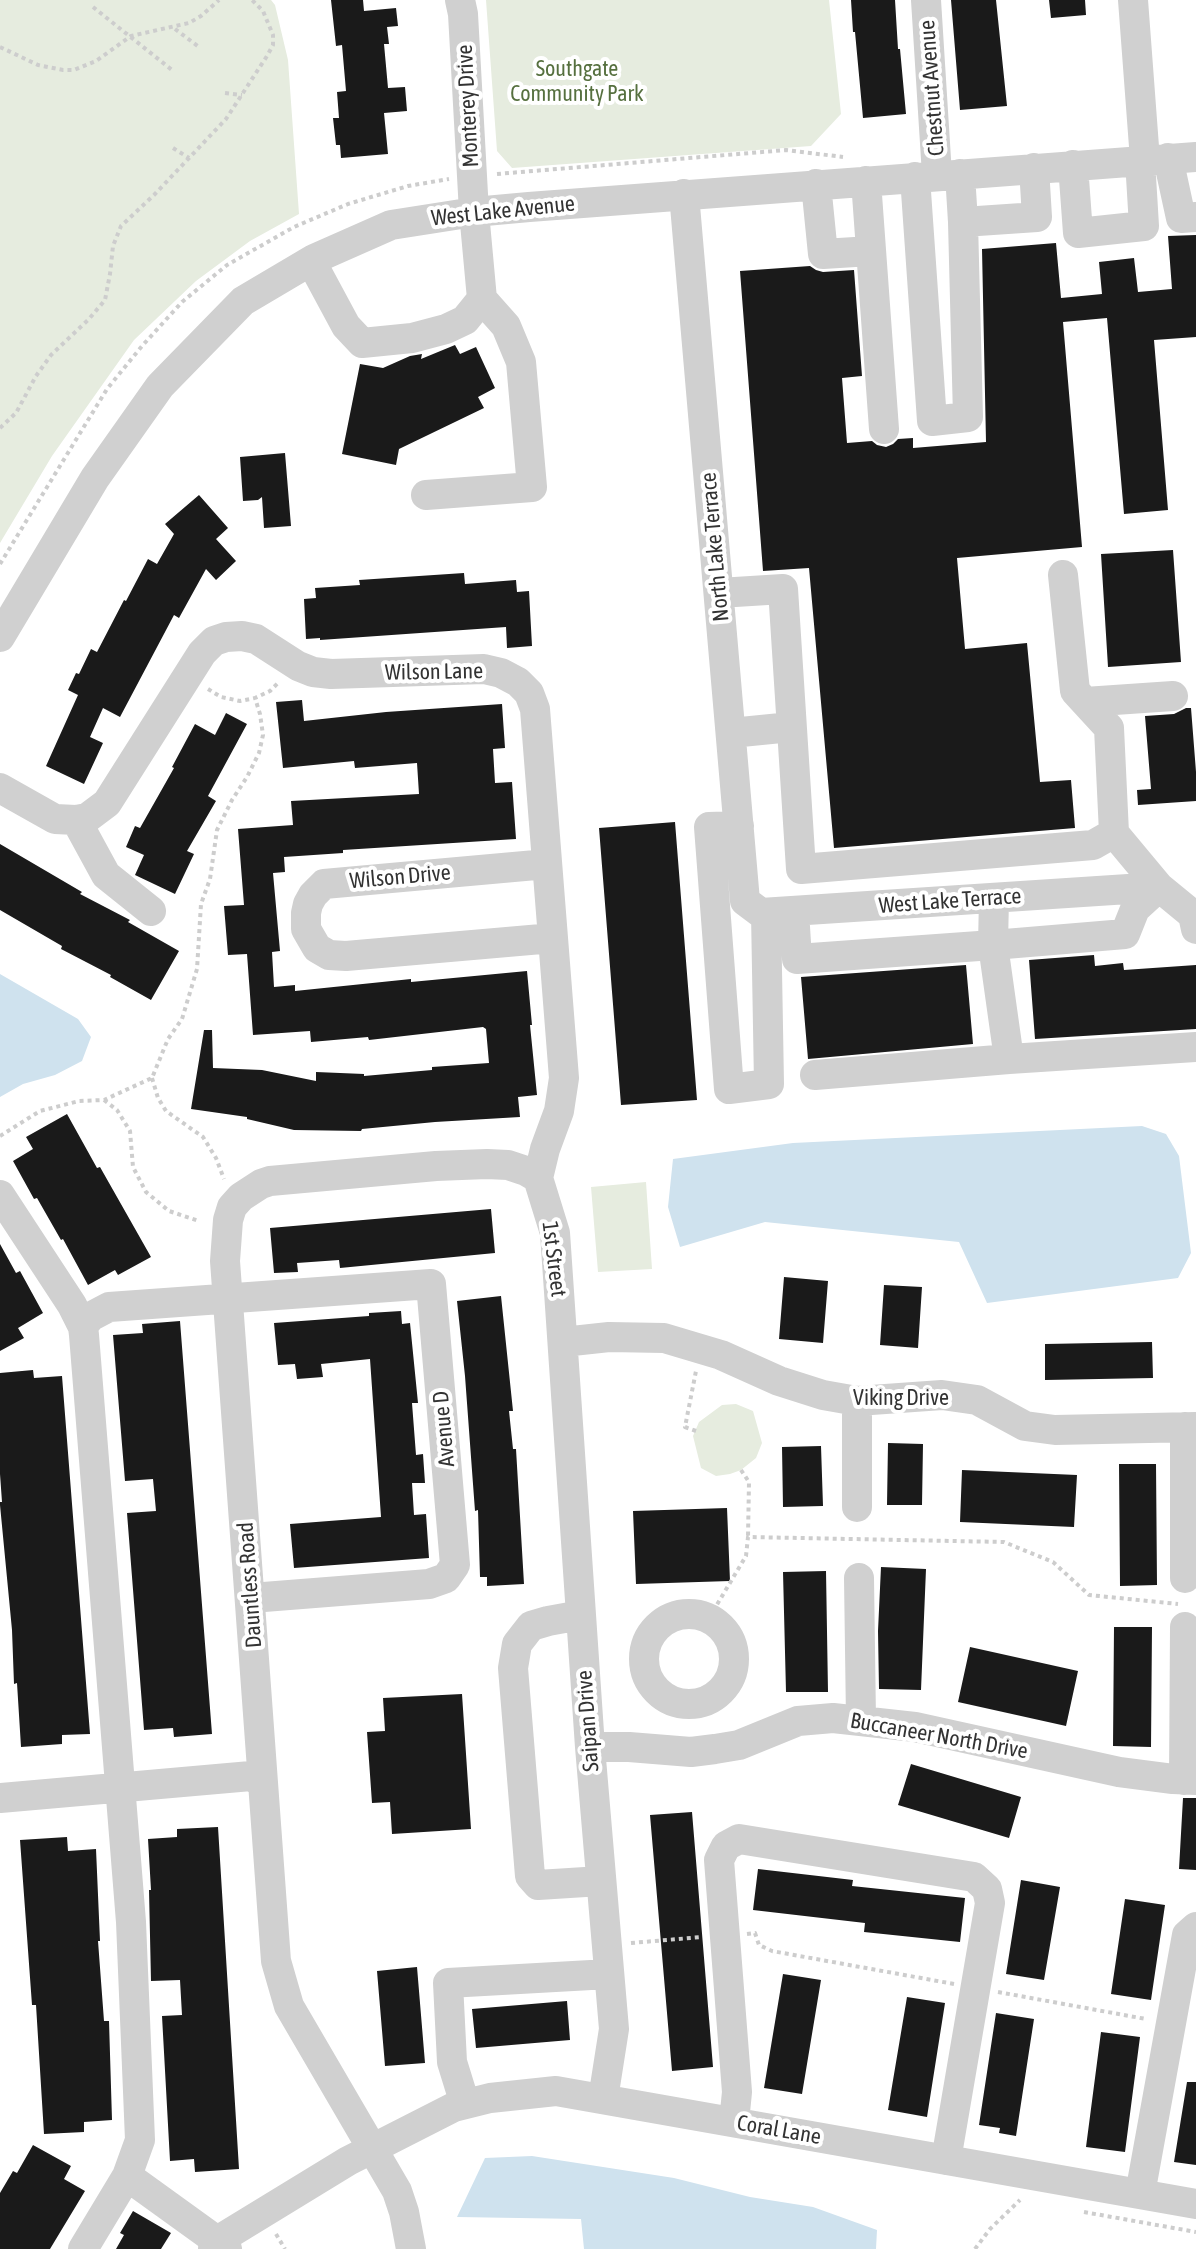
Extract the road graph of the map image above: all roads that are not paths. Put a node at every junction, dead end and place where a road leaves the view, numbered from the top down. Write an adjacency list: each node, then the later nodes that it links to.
1 (460, 0): 11 (street, Monterey Drive)
2 (926, 0): 8 (street, Chestnut Avenue)
3 (1133, 0): 4 (street)
4 (1162, 159): 5 (street, West Lake Avenue); 5 (street); 12 (street)
5 (1073, 165): 6 (street, West Lake Avenue)
6 (1034, 168): 8 (street, West Lake Avenue); 13 (street)
7 (857, 169): 8 (street, West Lake Avenue); 9 (street, West Lake Avenue); 14 (street)
8 (938, 175): 13 (street); 13 (street)
9 (816, 184): 10 (street, West Lake Avenue); 14 (street)
10 (684, 194): 11 (street, West Lake Avenue); 20 (street, North Lake Terrace)
11 (474, 212): 15 (street, West Lake Avenue); 16 (street, Monterey Drive)
12 (1196, 217)
13 (963, 222)
14 (871, 251): 17 (street)
15 (311, 261): 16 (street); 21 (street, West Lake Avenue)
16 (482, 299): 18 (street)
17 (884, 429)
18 (426, 495)
19 (1063, 575): 23 (street)
20 (719, 593): 24 (street); 25 (street, North Lake Terrace)
21 (0, 637)
22 (1173, 696): 23 (street)
23 (1085, 702): 29 (street)
24 (791, 727): 25 (street); 30 (street)
25 (731, 733): 28 (street, North Lake Terrace)
26 (0, 788): 27 (street)
27 (76, 820): 31 (street, Wilson Lane); 36 (street)
28 (739, 826): 35 (street, North Lake Terrace); 35 (street)
29 (1114, 833): 30 (street); 32 (street)
30 (919, 859): 34 (street)
31 (547, 864): 38 (street, Wilson Lane); 38 (street, Wilson Drive)
32 (1159, 887): 33 (street, West Lake Terrace); 37 (street); 39 (street)
33 (994, 898): 34 (street, West Lake Terrace); 39 (street)
34 (923, 903): 35 (street, West Lake Terrace)
35 (769, 908): 39 (street)
36 (151, 911)
37 (1196, 929)
38 (553, 938): 43 (street, Wilson Lane)
39 (993, 945): 41 (street)
40 (1196, 1047): 41 (street)
41 (1009, 1059): 42 (street)
42 (815, 1075)
43 (538, 1178): 45 (street, Dauntless Road); 47 (street, 1st Street)
44 (0, 1195): 46 (street)
45 (228, 1299): 46 (street); 52 (street, Dauntless Road); 52 (street, Avenue D)
46 (83, 1327): 60 (street)
47 (563, 1342): 48 (street, Viking Drive); 53 (street, Saipan Drive)
48 (857, 1401): 49 (street, Viking Drive); 50 (street)
49 (1190, 1427): 58 (street)
50 (857, 1507)
51 (859, 1578): 55 (street)
52 (251, 1598): 59 (street, Dauntless Road)
53 (581, 1615): 56 (street, Saipan Drive); 62 (street)
54 (688, 1705): 54 (street); 57 (street)
55 (861, 1720): 57 (street, Buccaneer North Drive); 58 (street, Buccaneer North Drive)
56 (590, 1747): 57 (street, Buccaneer North Drive); 62 (street, Saipan Drive)
57 (691, 1752)
58 (1190, 1780)
59 (263, 1783): 60 (street); 68 (street, Dauntless Road)
60 (121, 1788): 61 (street); 70 (street)
61 (0, 1798)
62 (601, 1881): 64 (street, Saipan Drive)
63 (1196, 1927): 71 (street)
64 (609, 1974): 65 (street, Saipan Drive); 66 (street)
65 (603, 2099): 66 (street, Coral Lane); 67 (street, Coral Lane)
66 (465, 2104): 68 (street, Coral Lane)
67 (734, 2122): 69 (street, Coral Lane); 69 (street)
68 (371, 2149): 73 (street, Coral Lane); 75 (street, Dauntless Road)
69 (946, 2160): 71 (street, Coral Lane)
70 (127, 2176): 73 (street); 74 (street)
71 (1140, 2194): 72 (street, Coral Lane)
72 (1196, 2204)
73 (219, 2246)
74 (83, 2249)
75 (411, 2249)

